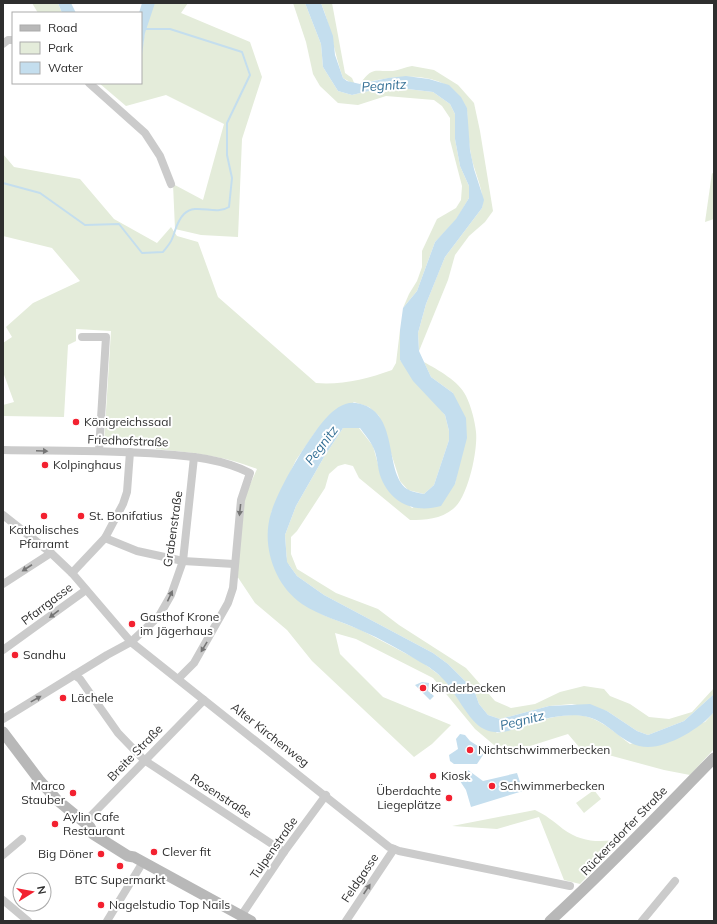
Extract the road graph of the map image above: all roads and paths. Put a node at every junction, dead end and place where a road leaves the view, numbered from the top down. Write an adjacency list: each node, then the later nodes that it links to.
1 (90, 84): 2 (street)
2 (171, 184)
3 (82, 337): 5 (street)
4 (3, 450): 5 (street, Friedhofstraße, one-way to 5)
5 (98, 451): 6 (street, Friedhofstraße)
6 (130, 452): 7 (street, Friedhofstraße); 9 (street)
7 (194, 457): 11 (street, Grabenstraße); 12 (street, Friedhofstraße, one-way to 12)
8 (3, 515): 10 (street, Alter Kirchenweg)
9 (105, 538): 11 (street); 13 (street)
10 (51, 553): 13 (street, Alter Kirchenweg); 14 (street, one-way to 14)
11 (183, 561): 12 (street); 16 (street, Grabenstraße, one-way to 11)
12 (234, 564): 19 (street, one-way to 19)
13 (72, 573): 15 (street, Alter Kirchenweg)
14 (3, 584)
15 (86, 590): 16 (street, Alter Kirchenweg); 17 (street, Pfarrgasse, one-way to 17)
16 (131, 642): 18 (street, Grabenstraße); 19 (street, Alter Kirchenweg)
17 (3, 650)
18 (74, 675): 21 (street, Grabenstraße, one-way to 18); 24 (street)
19 (178, 679): 20 (street, Alter Kirchenweg)
20 (204, 700): 24 (street, Breite Straße); 25 (street, Alter Kirchenweg)
21 (3, 719)
22 (3, 732): 26 (main road)
23 (714, 758): 39 (main road, Rückersdorfer Straße)
24 (144, 760): 26 (street, Breite Straße); 29 (street, Rosenstraße)
25 (326, 795): 28 (street, Alter Kirchenweg); 29 (street, Tulpenstraße)
26 (87, 825): 31 (main road)
27 (22, 839): 30 (street)
28 (394, 849): 33 (street, Alter Kirchenweg); 38 (street, Feldgasse, one-way to 28)
29 (284, 852): 35 (street, Tulpenstraße)
30 (3, 855)
31 (138, 859): 35 (main road); 37 (street)
32 (675, 881): 40 (street)
33 (570, 886)
34 (3, 900): 36 (street)
35 (246, 918)
36 (28, 921)
37 (107, 921)
38 (346, 921)
39 (550, 921)
40 (642, 921)

